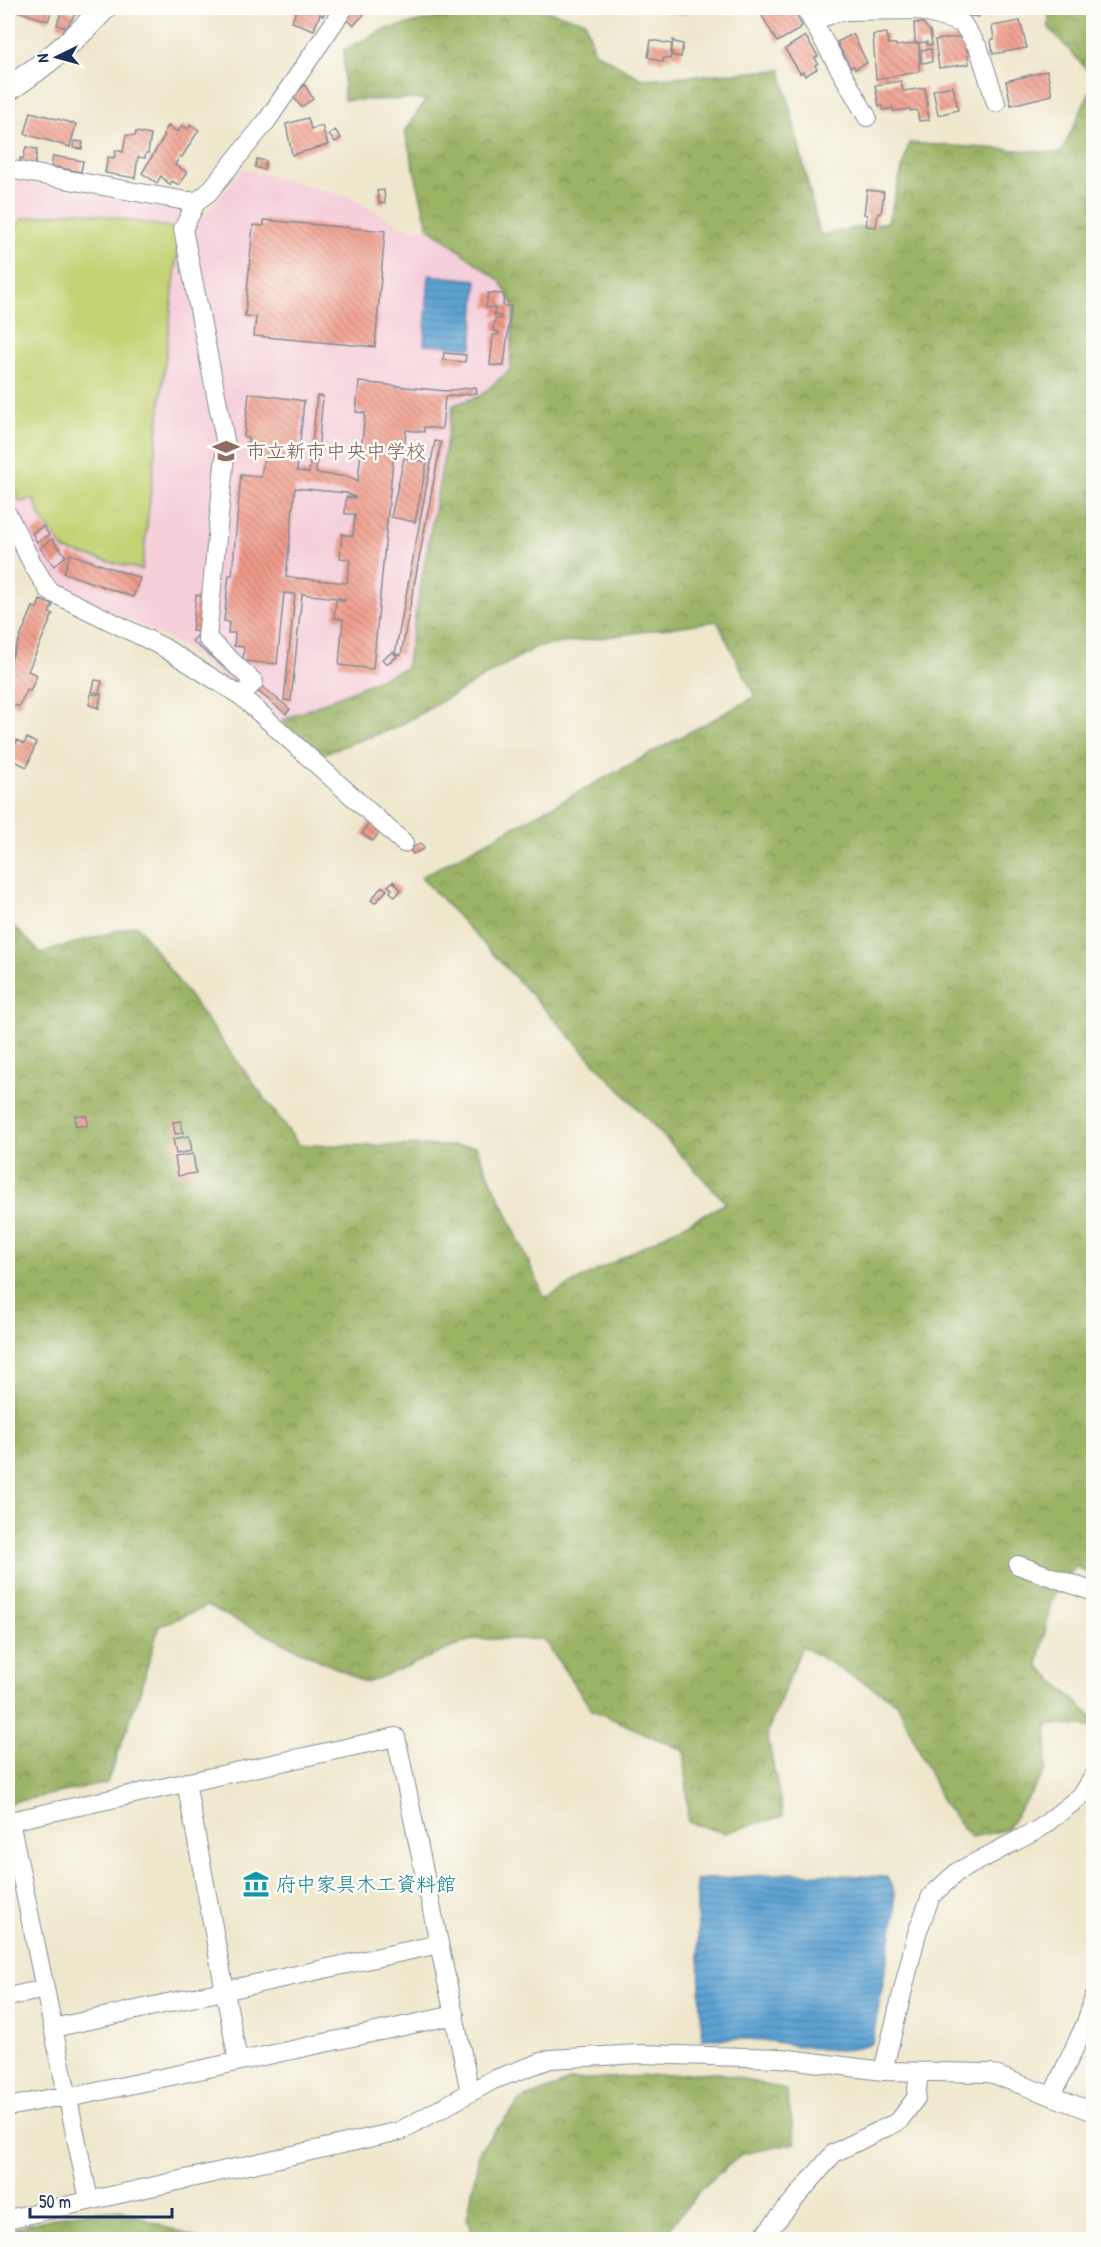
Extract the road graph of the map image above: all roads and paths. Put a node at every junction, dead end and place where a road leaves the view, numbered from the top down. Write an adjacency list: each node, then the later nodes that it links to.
1 (104, 8): 4 (main road)
2 (344, 8): 8 (street)
3 (808, 14): 5 (street); 6 (street)
4 (8, 89)
5 (996, 103)
6 (867, 117)
7 (8, 169): 8 (street)
8 (197, 201): 10 (street)
9 (8, 515): 10 (street)
10 (241, 696): 11 (street)
11 (404, 843)
12 (1018, 1565): 13 (street)
13 (1094, 1592)
14 (1094, 1776): 25 (street)
15 (186, 1782): 16 (street); 17 (street); 19 (street)
16 (16, 1890): 18 (street)
17 (439, 1944): 19 (street); 22 (street)
18 (45, 1989): 20 (street); 23 (street)
19 (225, 1990): 23 (street); 24 (street)
20 (8, 1997)
21 (1094, 1997): 28 (street)
22 (454, 2016): 24 (street); 27 (street)
23 (53, 2028): 29 (street)
24 (238, 2061): 29 (street)
25 (883, 2072): 26 (street); 27 (street)
26 (919, 2072): 28 (street); 34 (street)
27 (470, 2092): 32 (street)
28 (1052, 2096): 31 (street)
29 (68, 2098): 30 (street); 32 (street)
30 (8, 2107)
31 (1094, 2112)
32 (89, 2200): 33 (street)
33 (8, 2218)
34 (760, 2240)

